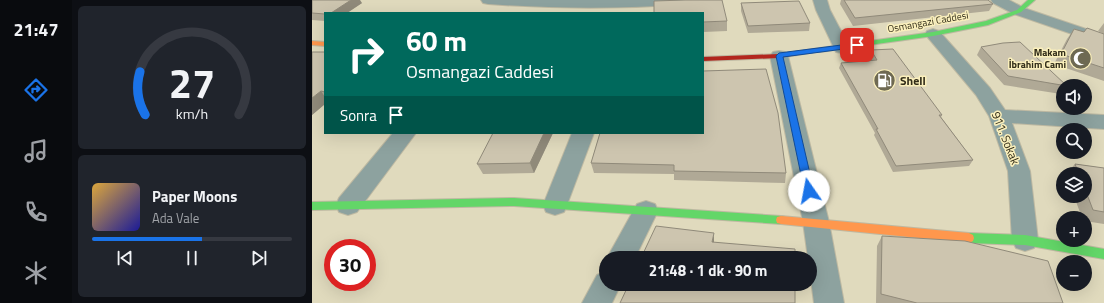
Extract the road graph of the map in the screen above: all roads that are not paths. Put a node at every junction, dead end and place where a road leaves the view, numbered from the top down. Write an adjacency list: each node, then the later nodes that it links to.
1 (488, 0): 6 (street)
2 (691, 0): 7 (street)
3 (820, 0): 13 (street)
4 (998, 0): 8 (street)
5 (1032, 0): 8 (street, Osmangazi Caddesi)
6 (615, 2): 7 (street)
7 (631, 9)
8 (1019, 10): 9 (street, Osmangazi Caddesi); 10 (street)
9 (933, 34): 13 (street, Osmangazi Caddesi); 16 (street, 911. Sokak)
10 (1104, 40)
11 (312, 43): 12 (street)
12 (324, 44)
13 (842, 48): 14 (street, Osmangazi Caddesi)
14 (779, 56): 15 (street, Osmangazi Caddesi); 24 (street)
15 (704, 59)
16 (999, 116): 17 (street); 25 (street, 911. Sokak)
17 (1104, 122)
18 (404, 134): 22 (street)
19 (583, 134): 20 (street)
20 (555, 205): 22 (street); 23 (street)
21 (312, 206): 22 (street)
22 (348, 206)
23 (646, 211): 24 (street); 26 (street)
24 (816, 222): 25 (street); 30 (street)
25 (1025, 240): 27 (street)
26 (625, 251)
27 (1104, 254)
28 (603, 291): 29 (street)
29 (597, 303)
30 (829, 303)

